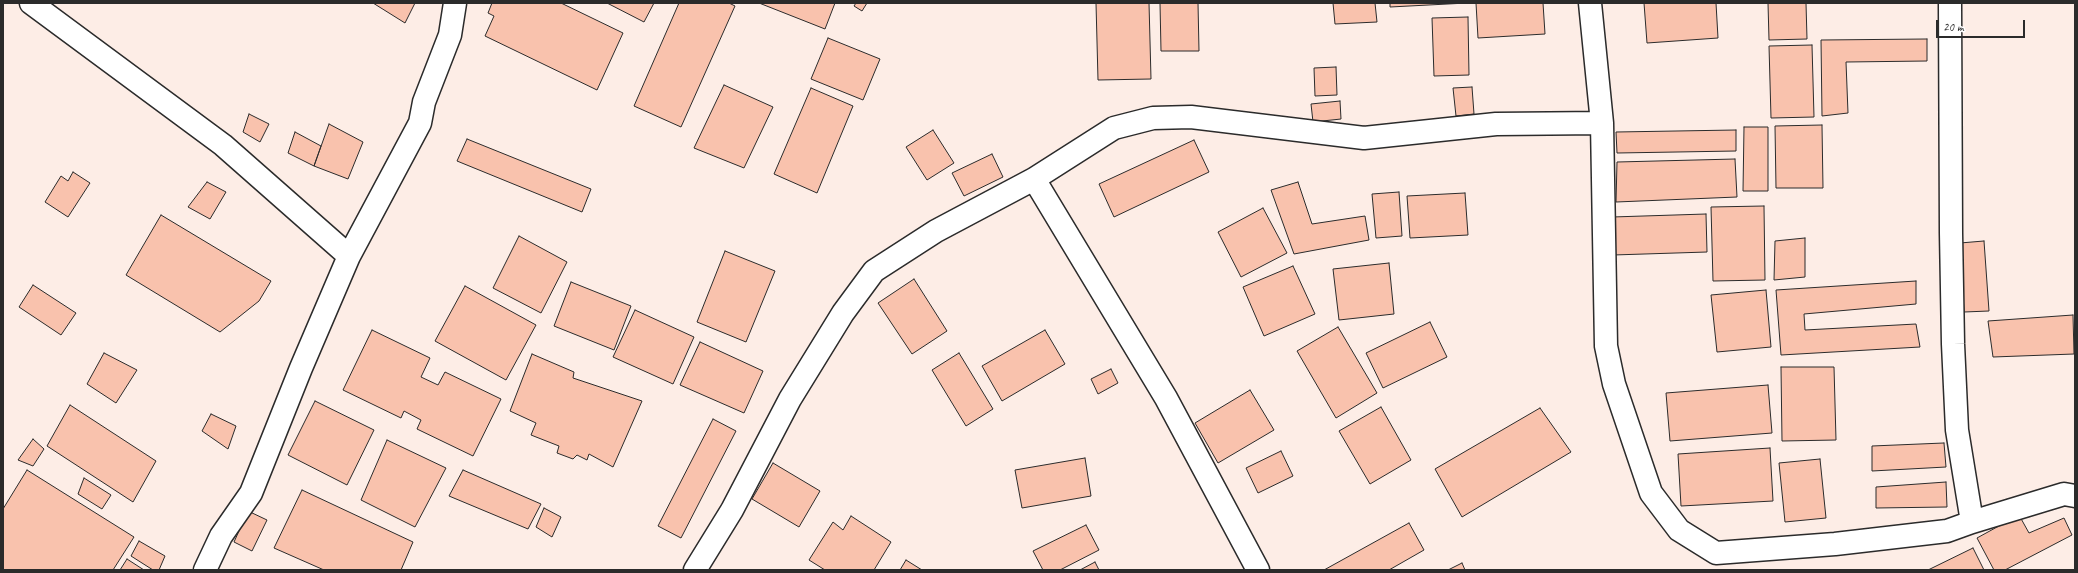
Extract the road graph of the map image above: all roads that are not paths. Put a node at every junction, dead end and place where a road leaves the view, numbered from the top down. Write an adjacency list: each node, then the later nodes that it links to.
1 (31, 3): 7 (street)
2 (455, 3): 7 (street)
3 (1590, 3): 5 (street)
4 (1950, 3): 9 (street)
5 (1602, 123): 6 (street); 10 (street)
6 (1034, 179): 12 (street); 13 (street)
7 (349, 256): 11 (street)
8 (2075, 496): 9 (street)
9 (1972, 522): 10 (street)
10 (1720, 561)
11 (205, 570)
12 (695, 570)
13 (1258, 570)

